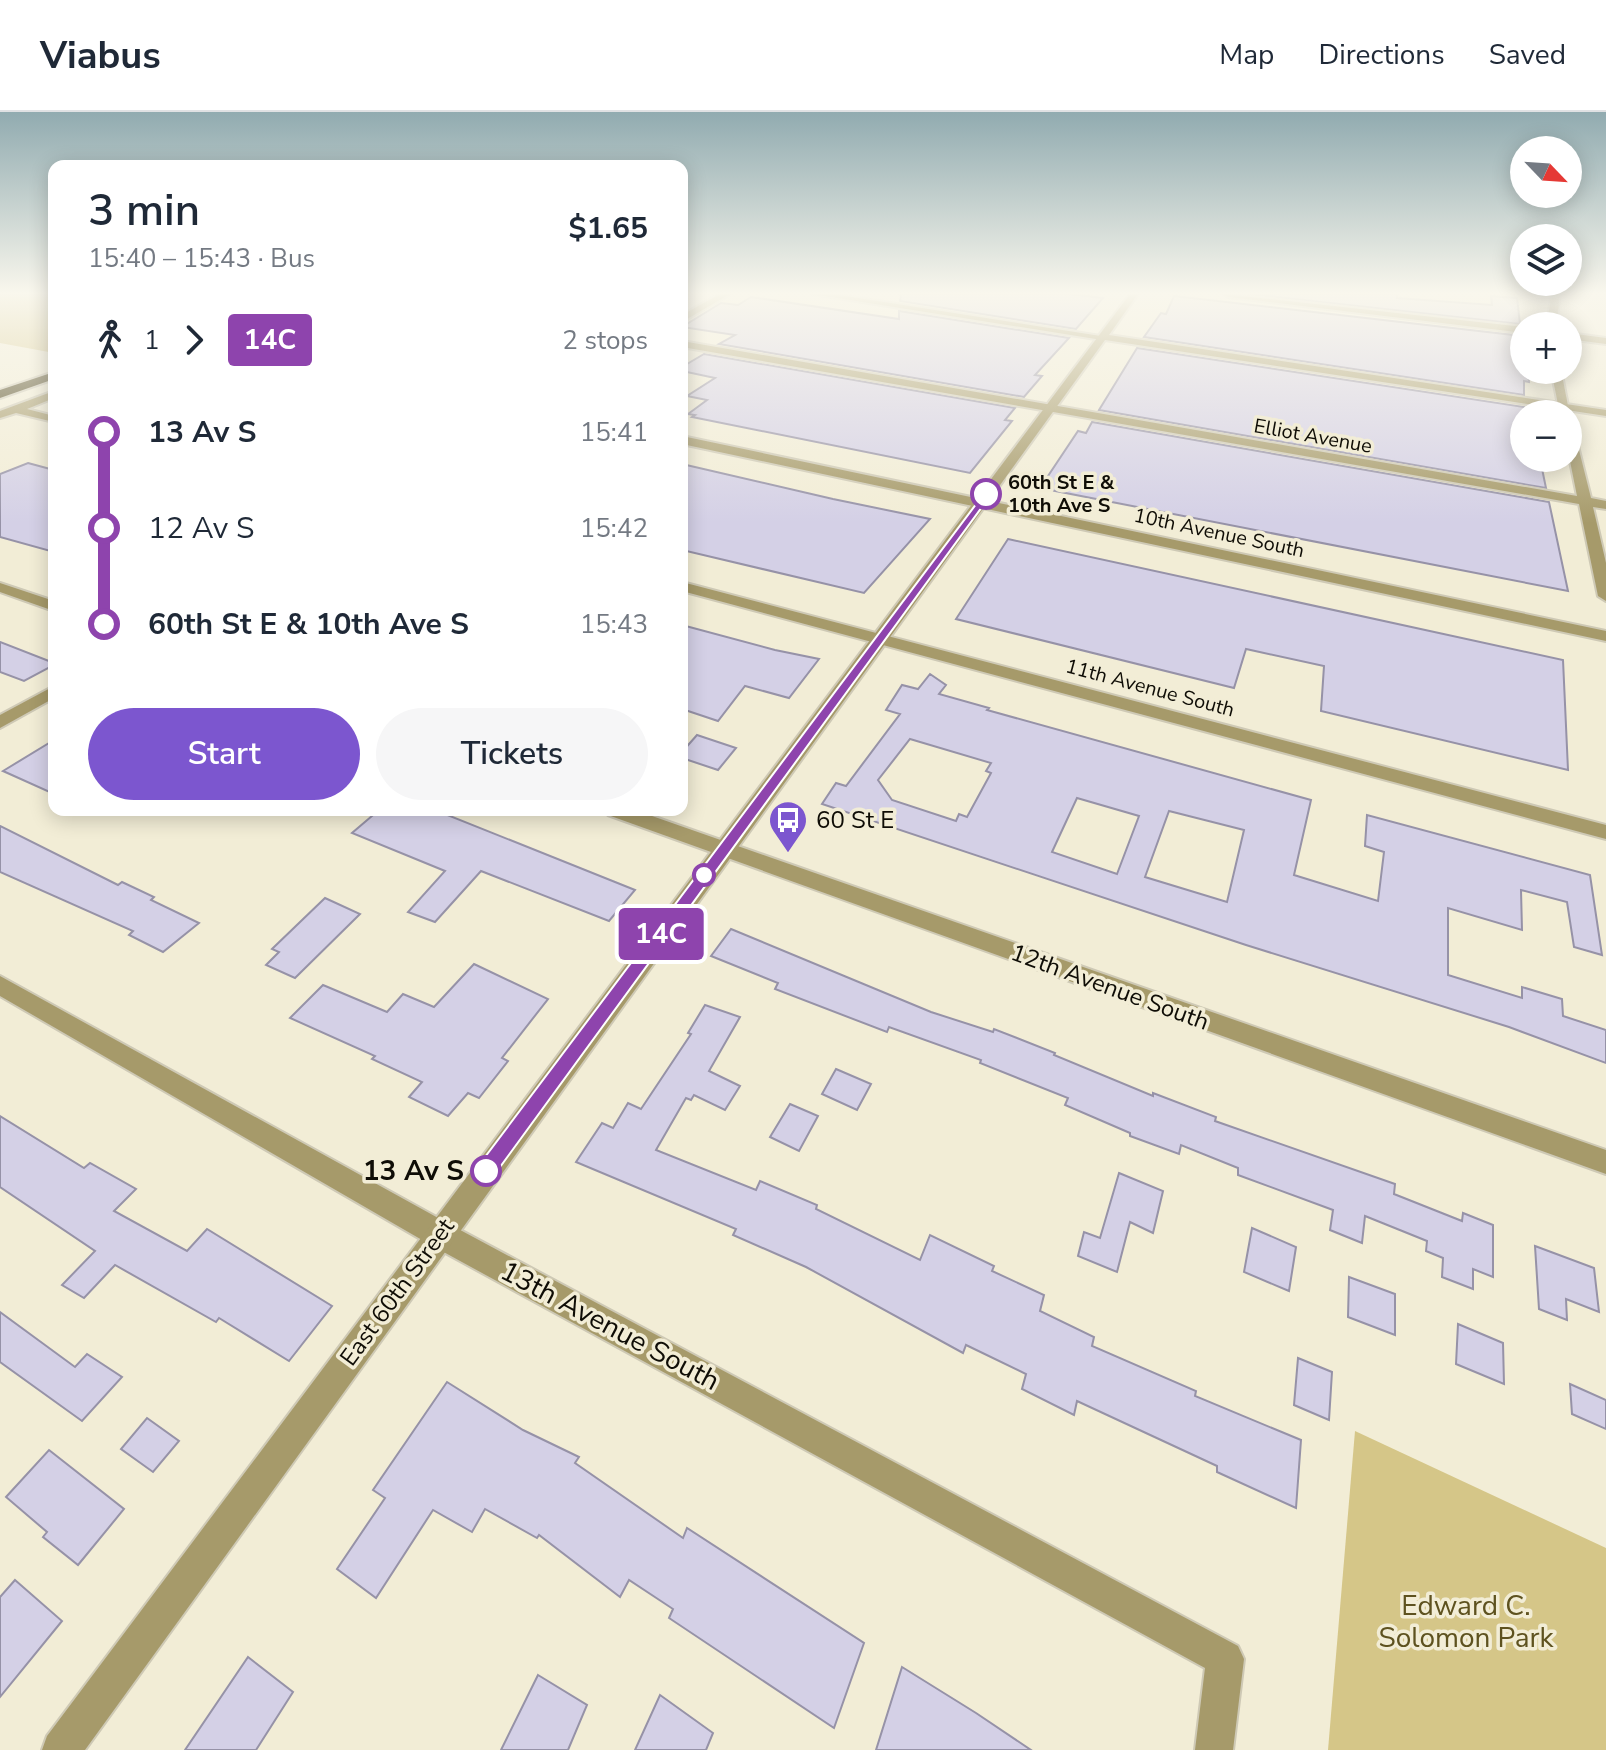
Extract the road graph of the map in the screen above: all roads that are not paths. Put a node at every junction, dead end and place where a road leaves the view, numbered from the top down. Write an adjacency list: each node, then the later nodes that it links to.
1 (41, 370): 6 (highway)
2 (834, 370): 10 (street, Elliot Avenue)
3 (1078, 370): 10 (street, East 60th Street)
4 (1314, 370): 9 (street)
5 (48, 377): 7 (highway)
6 (0, 385)
7 (0, 394)
8 (48, 396): 11 (street)
9 (1510, 401)
10 (1050, 408): 18 (street, Elliot Avenue); 19 (street, East 60th Street)
11 (15, 409): 14 (street); 15 (street)
12 (1582, 411): 13 (street)
13 (1606, 413)
14 (0, 415)
15 (48, 417)
16 (688, 441): 19 (street, 10th Avenue South)
17 (1578, 472): 18 (street)
18 (1585, 502): 20 (street, Elliot Avenue); 23 (street)
19 (979, 503): 25 (street, 10th Avenue South); 26 (street, East 60th Street)
20 (1606, 505)
21 (0, 587): 24 (street)
22 (688, 588): 26 (street, 11th Avenue South)
23 (1606, 596)
24 (48, 604)
25 (1606, 636)
26 (879, 638): 30 (street, 11th Avenue South); 31 (street, East 60th Street)
27 (48, 695): 28 (street)
28 (0, 723)
29 (632, 816): 31 (street, 12th Avenue South)
30 (1606, 832)
31 (723, 849): 33 (street, 12th Avenue South); 34 (street, East 60th Street)
32 (0, 985): 34 (street, 13th Avenue South)
33 (1606, 1162)
34 (439, 1234): 35 (street, East 60th Street); 36 (street, 13th Avenue South)
35 (61, 1750)
36 (1214, 1750)

